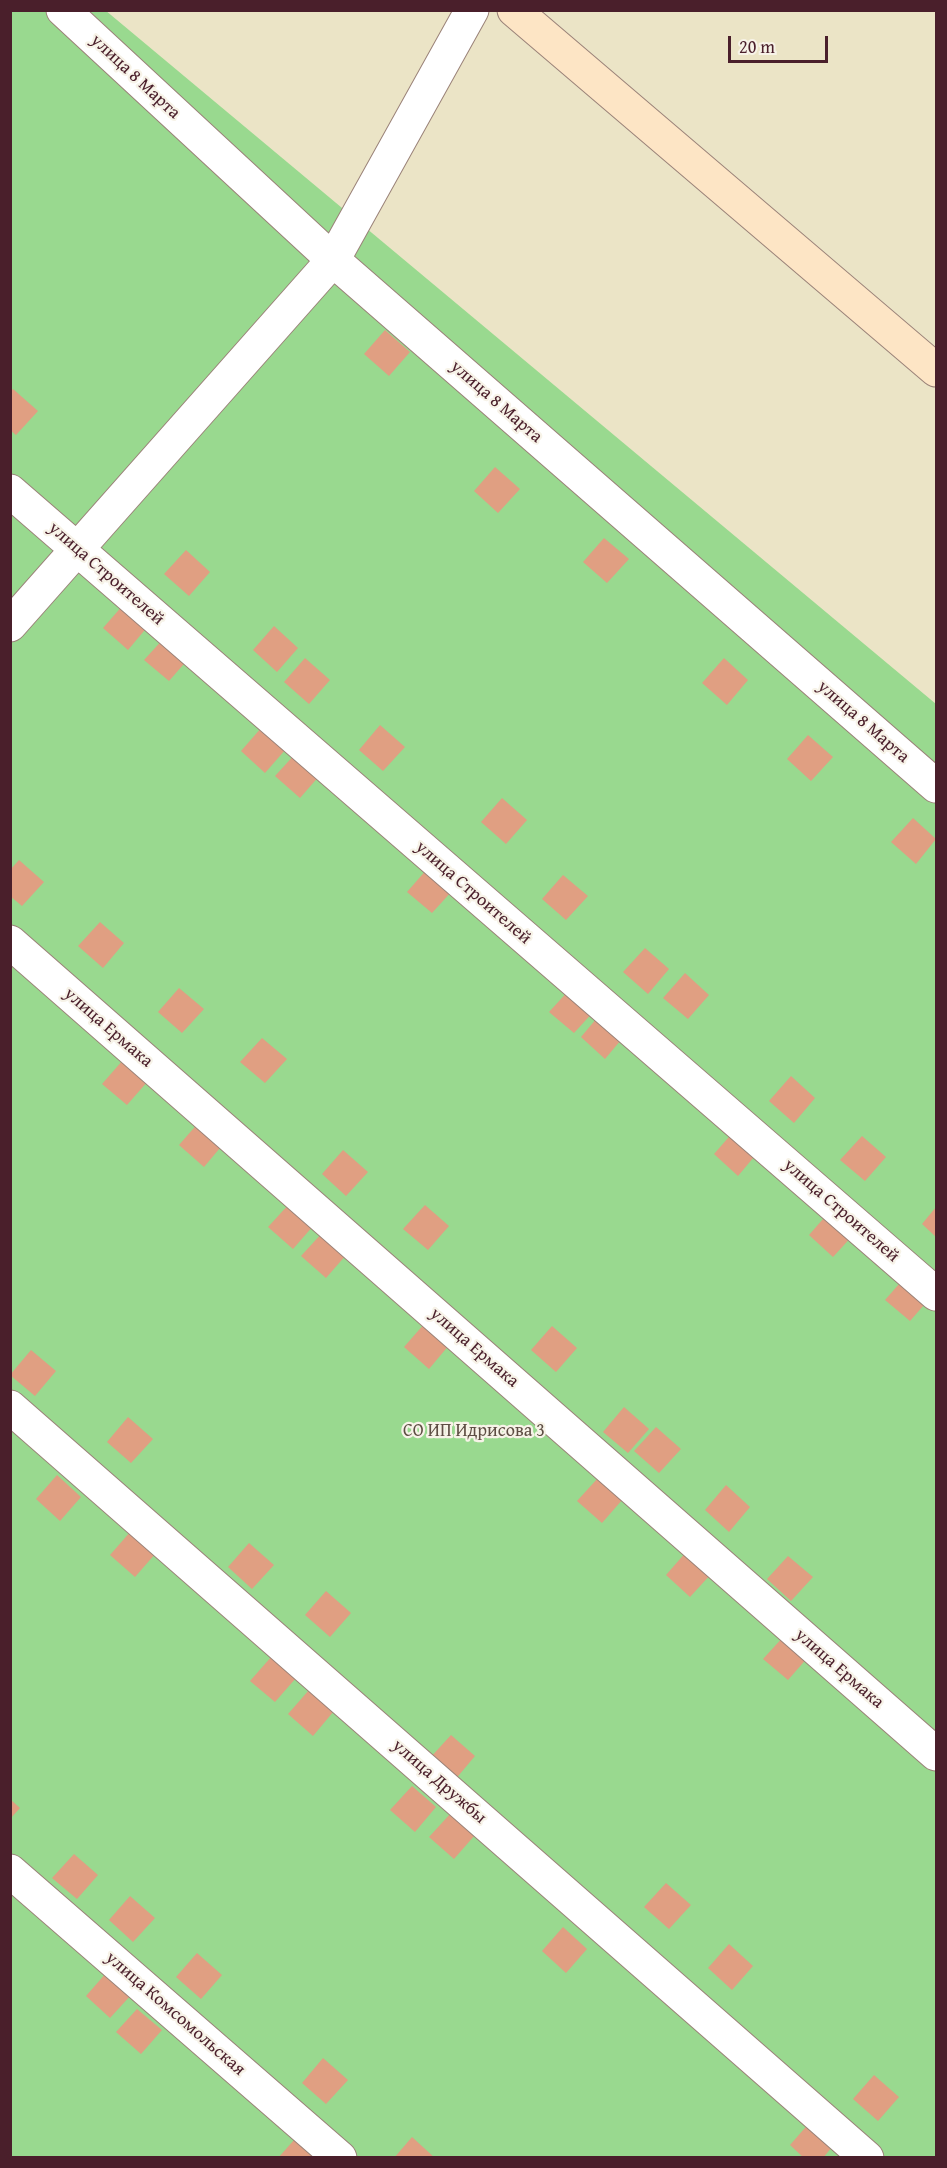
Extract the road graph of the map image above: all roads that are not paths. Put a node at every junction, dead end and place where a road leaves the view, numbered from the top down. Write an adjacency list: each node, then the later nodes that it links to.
1 (63, 10): 4 (street, улица 8 Марта)
2 (472, 10): 4 (street)
3 (514, 10): 5 (street)
4 (333, 260): 7 (street); 9 (street, улица 8 Марта)
5 (936, 370)
6 (10, 491): 7 (street, улица Строителей)
7 (78, 550): 8 (street); 11 (street, улица Строителей)
8 (10, 625)
9 (936, 786)
10 (10, 942): 13 (street, улица Ермака)
11 (936, 1294)
12 (10, 1407): 16 (street, улица Дружбы)
13 (936, 1754)
14 (10, 1871): 15 (street, улица Комсомольская)
15 (340, 2157)
16 (867, 2157)

